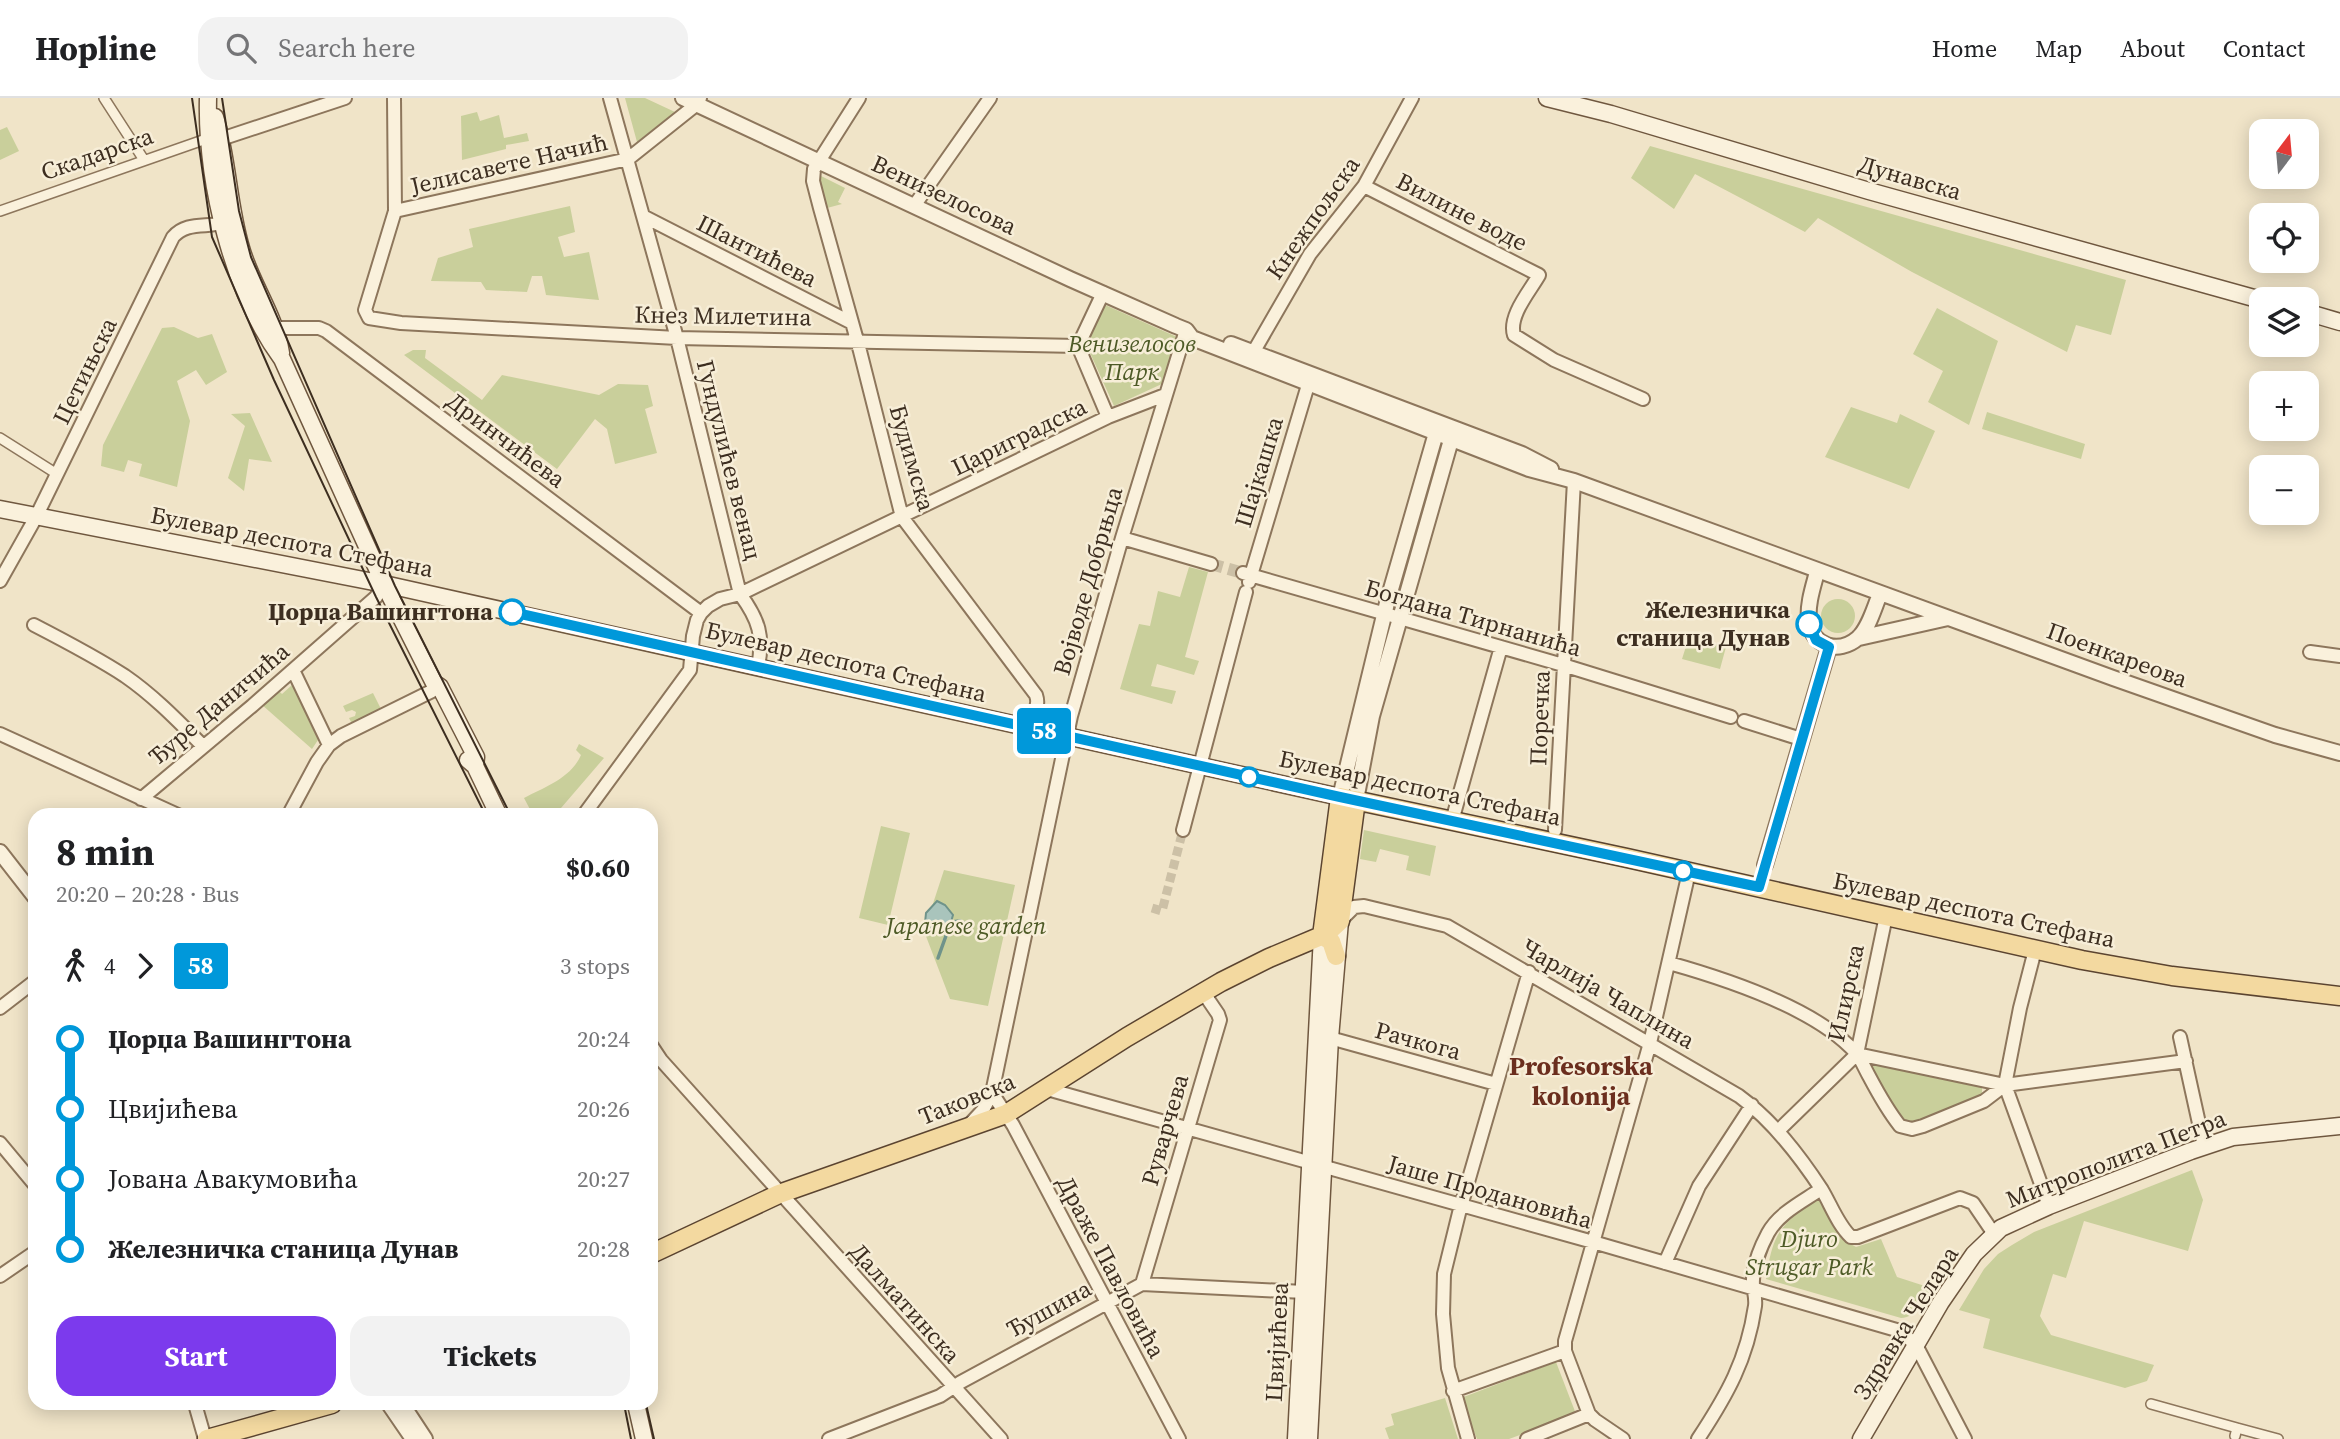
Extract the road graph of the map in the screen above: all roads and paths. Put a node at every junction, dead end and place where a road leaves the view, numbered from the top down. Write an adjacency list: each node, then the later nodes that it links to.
1 (104, 98): 14 (street)
2 (208, 98): 12 (main road)
3 (345, 98): 12 (street, Скадарска)
4 (394, 98): 19 (street)
5 (610, 98): 13 (street, Гундулићев венац)
6 (683, 98): 11 (street, Венизелосова)
7 (859, 98): 15 (street)
8 (990, 98): 17 (street)
9 (1412, 98): 16 (street, Кнежпољска)
10 (1547, 98): 23 (main road, Дунавска)
11 (699, 101): 13 (street, Јелисавете Начић); 15 (street, Венизелосова)
12 (215, 138): 14 (street, Скадарска); 21 (main road)
13 (628, 159): 19 (street, Јелисавете Начић); 20 (street, Гундулићев венац)
14 (144, 160): 18 (street, Скадарска)
15 (818, 162): 17 (street, Венизелосова); 27 (street, Будимска)
16 (1364, 186): 33 (street, Кнежпољска); 37 (street, Вилине воде)
17 (914, 206): 22 (street, Венизелосова)
18 (0, 211)
19 (395, 211): 30 (street, Кнез Милетина)
20 (643, 216): 27 (street, Шантићева); 30 (street, Гундулићев венац)
21 (228, 221): 24 (main road); 28 (main road); 42 (street, Цетињска)
22 (1102, 293): 29 (street, Венизелосова); 32 (street)
23 (2249, 297)
24 (255, 312): 28 (main road); 34 (main road)
25 (2319, 316): 26 (main road)
26 (2340, 322)
27 (852, 323): 31 (street, Будимска)
28 (276, 328): 34 (main road); 55 (street, Дринчићева)
29 (1186, 330): 33 (street, Венизелосова); 36 (street, Војводе Добрњца)
30 (677, 338): 31 (street, Кнез Милетина); 53 (street, Гундулићев венац)
31 (857, 340): 32 (street, Кнез Милетина); 46 (street, Будимска)
32 (1078, 346): 38 (street)
33 (1251, 356): 35 (street, Венизелосова)
34 (282, 359): 52 (main road)
35 (1310, 379): 39 (street, Венизелосова); 51 (street, Шајкашка)
36 (1165, 394): 38 (street, Цариградска); 47 (street, Војводе Добрњца)
37 (1643, 399)
38 (1108, 417): 46 (street, Цариградска)
39 (1438, 428): 40 (street, Поенкареова); 56 (street, Цвијићева)
40 (1452, 433): 43 (street, Поенкареова); 57 (street, Цвијићева)
41 (0, 438): 42 (street)
42 (57, 474): 45 (street, Цетињска)
43 (1574, 481): 49 (street, Поенкареова); 66 (street, Поречка)
44 (0, 509): 45 (main road, Булевар деспота Стефана)
45 (36, 517): 50 (street, Цетињска); 52 (main road, Булевар деспота Стефана)
46 (902, 517): 53 (street, Цариградска); 70 (street, Будимска)
47 (1122, 538): 48 (street); 72 (street, Војводе Добрњца)
48 (1211, 564)
49 (1817, 572): 54 (street, Поенкареова); 62 (street)
50 (0, 580)
51 (1247, 580): 56 (street, Богдана Тирнанића); 77 (street, Шајкашка)
52 (384, 584): 63 (main road, Булевар деспота Стефана); 68 (street, Ђуре Даничића); 69 (main road)
53 (740, 594): 55 (street, Цариградска); 67 (street, Гундулићев венац)
54 (1880, 594): 58 (street, Поенкареова); 60 (street)
55 (702, 613): 63 (street)
56 (1384, 614): 57 (street, Богдана Тирнанића); 79 (street, Цвијићева)
57 (1399, 618): 61 (street, Богдана Тирнанића); 79 (street, Цвијићева)
58 (1948, 618): 60 (street); 76 (street, Поенкареова)
59 (34, 625): 75 (street)
60 (1858, 638): 62 (street)
61 (1501, 647): 66 (street, Богдана Тирнанића); 84 (street)
62 (1829, 647): 73 (street)
63 (692, 652): 67 (main road, Булевар деспота Стефана); 83 (street)
64 (2310, 652): 65 (street)
65 (2340, 656)
66 (1567, 666): 73 (street, Богдана Тирнанића); 86 (street, Поречка)
67 (758, 667): 70 (main road, Булевар деспота Стефана)
68 (293, 670): 74 (street); 75 (street, Ђуре Даничића)
69 (433, 687): 74 (street); 82 (main road)
70 (1018, 725): 72 (main road, Булевар деспота Стефана)
71 (0, 734): 78 (street)
72 (1067, 736): 77 (main road, Булевар деспота Стефана); 111 (street, Војводе Добрњца)
73 (1801, 739): 88 (street)
74 (329, 745): 81 (street)
75 (203, 746): 78 (street, Ђуре Даничића)
76 (2340, 754)
77 (1198, 765): 79 (main road, Булевар деспота Стефана); 85 (street, Шајкашка)
78 (141, 799): 80 (street)
79 (1348, 799): 84 (main road, Булевар деспота Стефана); 92 (main road, Цвијићева); 93 (main road, Цвијићева)
80 (162, 808)
81 (293, 808)
82 (495, 808)
83 (589, 808)
84 (1452, 821): 89 (main road, Булевар деспота Стефана)
85 (1183, 830)
86 (1555, 830)
87 (0, 852): 90 (street)
88 (1765, 865)
89 (1689, 872): 91 (main road, Булевар деспота Стефана); 96 (street)
90 (28, 888)
91 (1886, 916): 94 (main road, Булевар деспота Стефана); 105 (street, Илирска)
92 (1340, 921): 93 (main road, Таковска); 95 (main road, Цвијићева); 97 (street, Чарлија Чаплина)
93 (1322, 936): 95 (main road); 99 (main road, Таковска); 120 (main road, Цвијићева)
94 (2035, 950): 100 (main road, Булевар деспота Стефана); 109 (street)
95 (1336, 956): 103 (main road, Цвијићева)
96 (1669, 963): 104 (street); 105 (street)
97 (1529, 972): 104 (street, Чарлија Чаплина); 108 (street)
98 (28, 986): 101 (street)
99 (1203, 992): 110 (main road, Таковска); 116 (street, Руварчева)
100 (2340, 996)
101 (0, 1008)
102 (2180, 1037): 107 (street)
103 (1330, 1038): 108 (street, Рачкога); 120 (main road, Цвијићева)
104 (1650, 1043): 112 (street, Чарлија Чаплина); 128 (street)
105 (1857, 1054): 109 (street); 109 (street); 117 (street, Илирска)
106 (658, 1056): 123 (street, Далматинска)
107 (2186, 1060): 109 (street); 119 (street)
108 (1496, 1084): 124 (street)
109 (2005, 1085): 125 (street)
110 (1047, 1089): 113 (main road, Таковска); 116 (street, Јаше Продановића)
111 (992, 1093): 113 (street); 115 (street, Војводе Добрњца)
112 (1752, 1105): 117 (street, Чарлија Чаплина); 131 (street)
113 (1006, 1114): 115 (main road, Таковска); 136 (street, Драже Павловића)
114 (2340, 1126): 119 (main road, Митрополита Петра)
115 (965, 1128): 123 (main road, Таковска)
116 (1187, 1129): 120 (street, Јаше Продановића); 133 (street, Руварчева)
117 (1778, 1131): 122 (street, Чарлија Чаплина)
118 (0, 1143): 121 (street)
119 (2204, 1146): 125 (main road, Митрополита Петра)
120 (1318, 1165): 124 (street, Јаше Продановића); 135 (main road, Цвијићева); 156 (main road, Цвијићева)
121 (28, 1177)
122 (1821, 1189): 127 (street, Чарлија Чаплина); 134 (street)
123 (779, 1194): 129 (main road, Таковска); 139 (street, Далматинска)
124 (1461, 1206): 128 (street, Јаше Продановића); 140 (street)
125 (2049, 1206): 126 (main road, Митрополита Петра)
126 (1994, 1234): 127 (street, Митрополита Петра); 137 (main road, Здравка Челара)
127 (1852, 1237)
128 (1593, 1242): 131 (street, Јаше Продановића); 138 (street)
129 (658, 1251)
130 (28, 1257): 132 (street)
131 (1665, 1263): 134 (street, Јаше Продановића)
132 (0, 1276)
133 (1142, 1283): 135 (street); 136 (street, Ђушина)
134 (1754, 1289): 137 (street, Јаше Продановића); 160 (street)
135 (1304, 1292): 155 (main road, Цвијићева)
136 (1106, 1302): 139 (street, Ђушина); 154 (street, Драже Павловића)
137 (1916, 1345): 161 (main road, Здравка Челара); 162 (street)
138 (1565, 1351): 140 (street); 147 (street)
139 (953, 1387): 152 (street, Ђушина); 153 (street, Далматинска)
140 (1453, 1391): 157 (street)
141 (2151, 1404): 163 (street)
142 (197, 1410): 148 (street)
143 (310, 1410): 148 (main road)
144 (393, 1410): 149 (street)
145 (406, 1410): 150 (street)
146 (637, 1410): 151 (main road)
147 (1589, 1414): 158 (street); 159 (street)
148 (206, 1439)
149 (413, 1439)
150 (425, 1439)
151 (644, 1439)
152 (829, 1439)
153 (1001, 1439)
154 (1179, 1439)
155 (1296, 1439)
156 (1309, 1439)
157 (1468, 1439)
158 (1527, 1439)
159 (1623, 1439)
160 (1698, 1439)
161 (1861, 1439)
162 (1965, 1439)
163 (2278, 1439)

